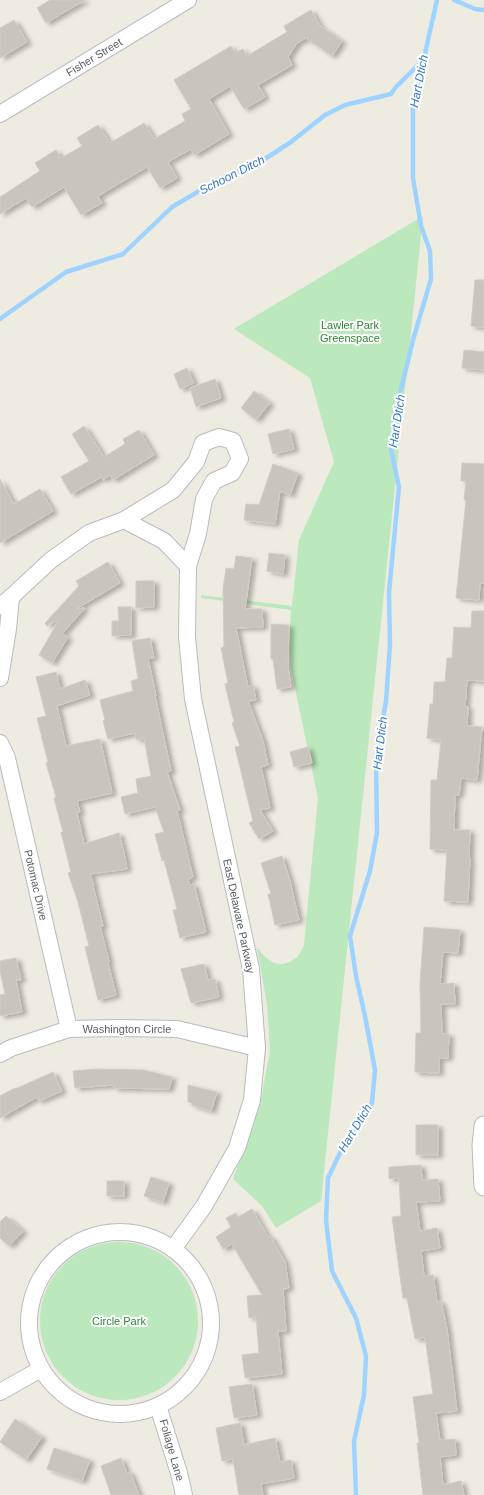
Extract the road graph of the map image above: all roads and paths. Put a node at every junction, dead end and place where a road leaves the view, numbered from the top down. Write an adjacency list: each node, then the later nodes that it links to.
1 (188, 0): 2 (street, Fisher Street)
2 (0, 114)
3 (124, 520): 4 (street); 4 (street, East Delaware Parkway); 5 (street)
4 (188, 566): 9 (street, East Delaware Parkway)
5 (6, 602): 6 (street)
6 (0, 678)
7 (0, 743): 8 (street, Potomac Drive)
8 (69, 1029): 9 (street, Washington Circle); 10 (street, Washington Circle)
9 (257, 1048): 13 (street, East Delaware Parkway)
10 (0, 1054)
11 (484, 1126): 12 (street)
12 (484, 1186)
13 (173, 1248): 14 (street); 16 (street)
14 (41, 1369): 15 (street); 16 (street)
15 (0, 1392)
16 (158, 1406): 17 (street, Foliage Lane)
17 (184, 1495)

